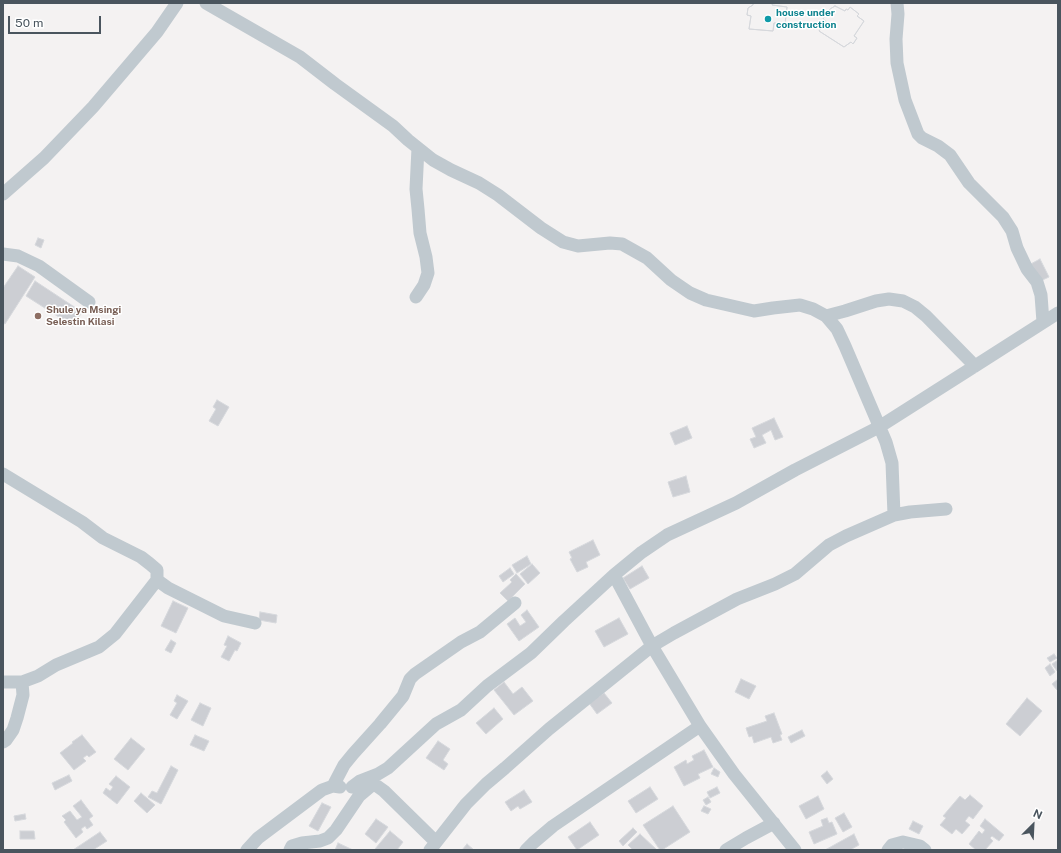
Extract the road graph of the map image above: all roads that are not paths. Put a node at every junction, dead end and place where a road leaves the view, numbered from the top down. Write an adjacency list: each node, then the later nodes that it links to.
1 (177, 3): 5 (street)
2 (206, 3): 4 (street)
3 (897, 3): 11 (street)
4 (418, 148): 7 (street); 10 (street)
5 (3, 194)
6 (3, 254): 8 (street)
7 (416, 297)
8 (89, 302)
9 (1058, 313): 11 (street)
10 (826, 316): 12 (street); 13 (street)
11 (1043, 322): 12 (street)
12 (975, 366): 13 (street)
13 (879, 426): 16 (street); 17 (street)
14 (3, 474): 18 (street)
15 (946, 509): 16 (street)
16 (894, 515): 21 (street)
17 (614, 575): 21 (street); 28 (street)
18 (157, 580): 20 (street); 23 (street)
19 (516, 603): 26 (street)
20 (255, 624)
21 (652, 646): 24 (street); 30 (street)
22 (3, 682): 23 (street)
23 (22, 682): 25 (street)
24 (700, 726): 29 (street); 33 (street)
25 (3, 742)
26 (333, 786): 28 (street); 31 (street)
27 (368, 787): 28 (street); 30 (street); 32 (street)
28 (352, 788)
29 (774, 823): 34 (street); 35 (street)
30 (433, 846)
31 (247, 850)
32 (290, 850)
33 (526, 850)
34 (726, 850)
35 (795, 850)
36 (888, 850): 37 (street)
37 (925, 850)

